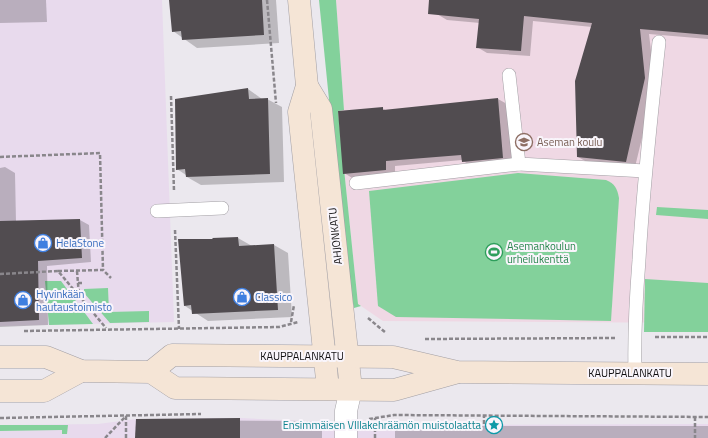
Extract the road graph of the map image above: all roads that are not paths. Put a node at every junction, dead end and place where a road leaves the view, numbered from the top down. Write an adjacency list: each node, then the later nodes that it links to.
1 (299, 0): 4 (main road, AHJONKATU)
2 (659, 42): 6 (lane)
3 (509, 74): 5 (lane)
4 (308, 86): 10 (main road, AHJONKATU); 11 (main road, AHJONKATU)
5 (519, 164): 6 (lane); 7 (lane)
6 (645, 171): 16 (lane)
7 (356, 183)
8 (222, 208): 9 (lane)
9 (157, 211)
10 (324, 356): 11 (main road, KAUPPALANKATU); 14 (main road, KAUPPALANKATU); 18 (main road, AHJONKATU)
11 (347, 356): 15 (main road, KAUPPALANKATU); 19 (main road, AHJONKATU)
12 (0, 357): 13 (main road)
13 (81, 371): 14 (main road); 20 (main road)
14 (151, 372): 18 (main road, KAUPPALANKATU)
15 (457, 372): 16 (main road, KAUPPALANKATU); 19 (main road, KAUPPALANKATU)
16 (635, 373): 17 (main road, KAUPPALANKATU)
17 (708, 374)
18 (328, 389): 19 (main road, KAUPPALANKATU); 21 (street)
19 (351, 389): 21 (street)
20 (0, 391)
21 (346, 423)

